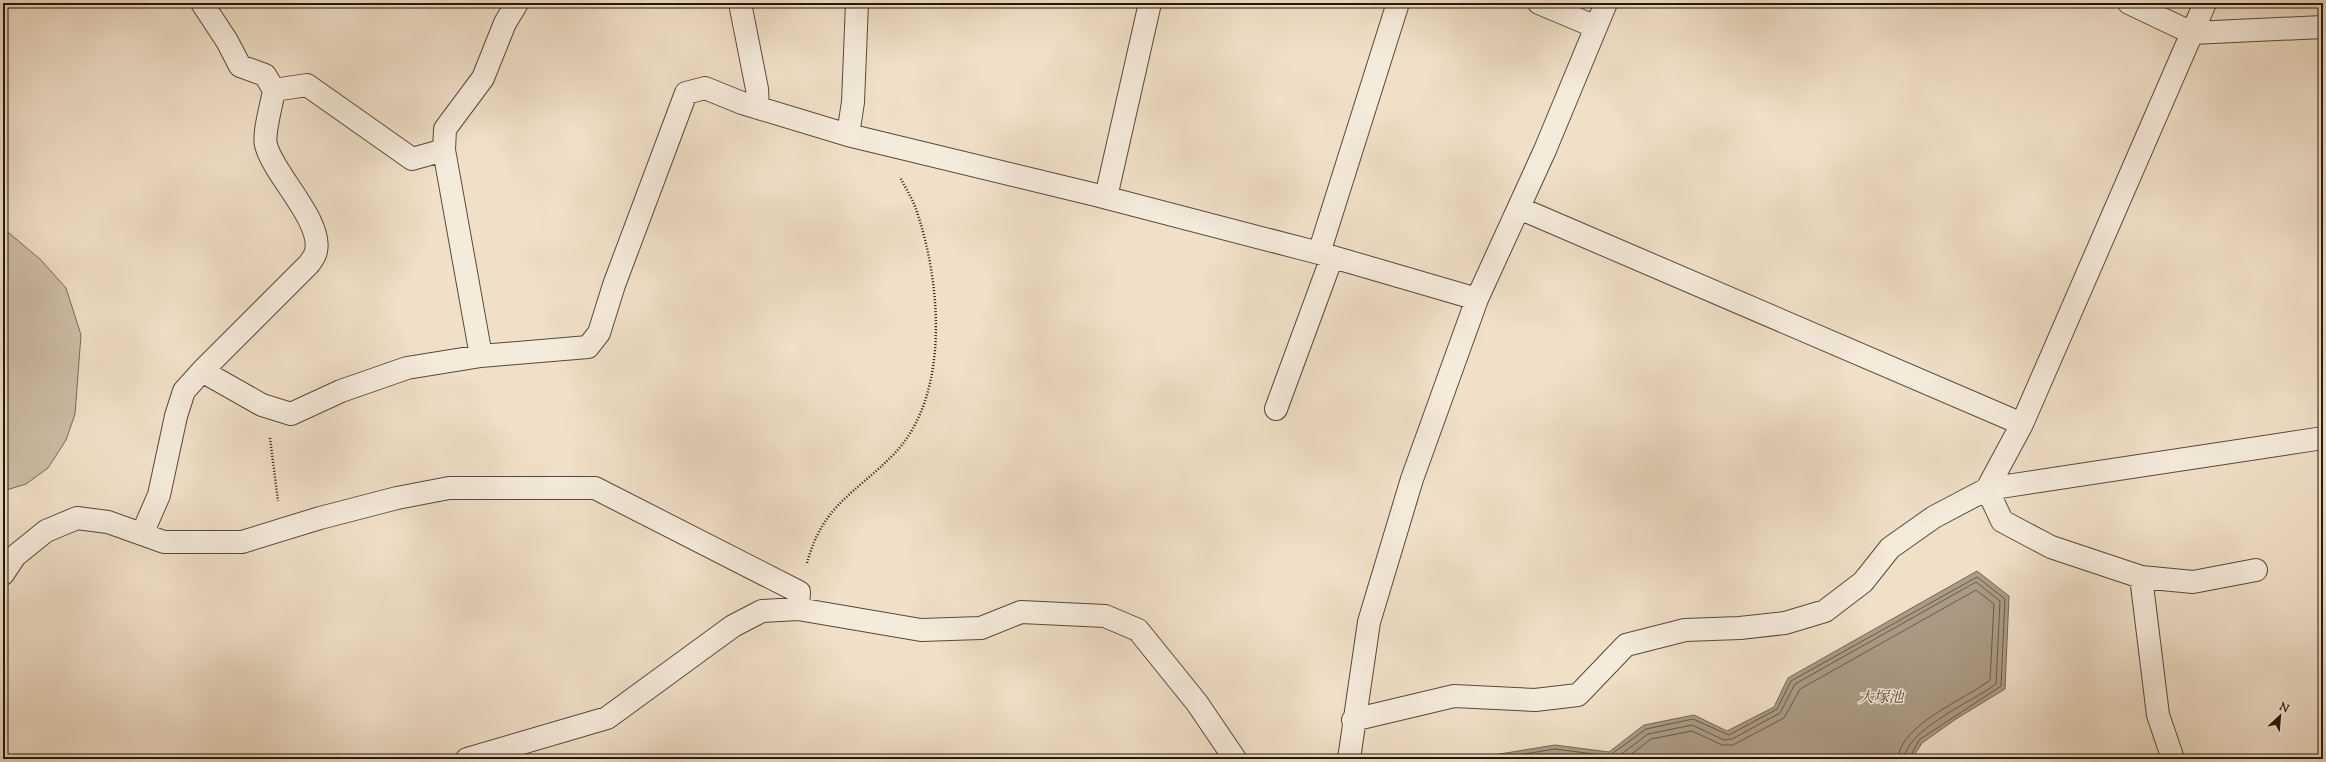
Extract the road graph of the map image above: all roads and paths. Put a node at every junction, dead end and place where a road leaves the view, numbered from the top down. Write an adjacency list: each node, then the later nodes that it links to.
1 (202, 3): 14 (street)
2 (517, 3): 18 (street)
3 (740, 3): 15 (street)
4 (857, 3): 16 (street)
5 (1150, 3): 19 (street)
6 (1398, 3): 21 (street)
7 (1539, 3): 11 (street)
8 (1606, 3): 11 (street)
9 (2130, 3): 13 (street)
10 (2205, 3): 13 (street)
11 (1596, 27): 20 (street)
12 (2323, 27): 13 (street)
13 (2192, 33): 27 (street)
14 (274, 90): 18 (street); 24 (street)
15 (758, 108): 16 (street); 23 (street)
16 (848, 135): 17 (street)
17 (884, 144): 19 (street); 35 (path)
18 (444, 150): 23 (street)
19 (1106, 197): 21 (street)
20 (1519, 208): 22 (street); 27 (street)
21 (1326, 255): 22 (street); 26 (street)
22 (1477, 299): 36 (street)
23 (481, 356): 25 (street)
24 (202, 370): 25 (street); 31 (street)
25 (262, 405): 30 (path)
26 (1276, 409)
27 (2022, 424): 29 (street)
28 (2323, 438): 29 (street)
29 (1987, 489): 34 (street); 36 (street)
30 (281, 530): 31 (street); 35 (street)
31 (142, 534): 33 (street)
32 (2256, 570): 34 (street)
33 (3, 574)
34 (2141, 578): 40 (street)
35 (798, 600): 37 (street); 38 (street)
36 (1353, 720): 39 (street)
37 (467, 759)
38 (1235, 759)
39 (1348, 759)
40 (2173, 759)

